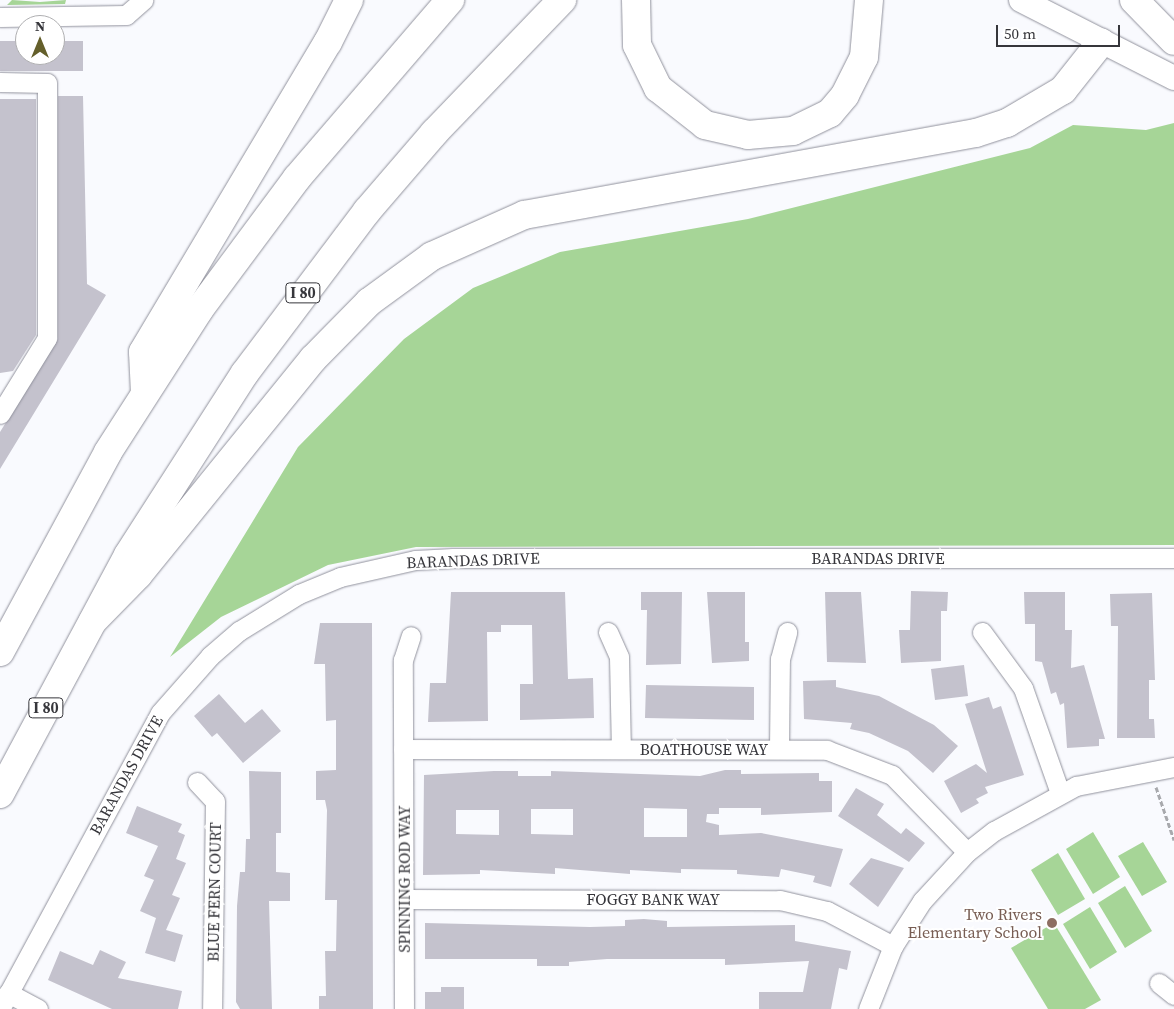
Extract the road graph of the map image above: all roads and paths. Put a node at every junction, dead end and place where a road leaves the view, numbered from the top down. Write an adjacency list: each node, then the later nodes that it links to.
1 (143, 0): 10 (street)
2 (349, 0): 16 (highway)
3 (450, 0): 16 (highway)
4 (562, 0): 19 (highway, I 80)
5 (636, 0): 6 (highway)
6 (869, 0)
7 (1021, 0): 11 (main road)
8 (1055, 0): 11 (main road)
9 (1134, 0): 12 (highway)
10 (0, 17)
11 (1104, 34): 13 (main road); 14 (main road); 19 (highway)
12 (1174, 41)
13 (1174, 60)
14 (1174, 78)
15 (0, 82): 17 (street)
16 (144, 393): 24 (highway)
17 (0, 414)
18 (1174, 558): 39 (street, BARANDAS DRIVE)
19 (93, 622): 32 (highway, I 80)
20 (608, 632): 26 (street)
21 (787, 632): 27 (street)
22 (982, 632): 31 (street)
23 (411, 636): 25 (street, SPINNING ROD WAY)
24 (0, 652)
25 (403, 748): 26 (street, BOATHOUSE WAY); 35 (street, SPINNING ROD WAY)
26 (622, 748): 27 (street, BOATHOUSE WAY)
27 (779, 748): 34 (street, BOATHOUSE WAY)
28 (1174, 767): 31 (street)
29 (197, 782): 41 (street, BLUE FERN COURT)
30 (1155, 782): 33 (path)
31 (1060, 793): 34 (street)
32 (0, 794)
33 (1174, 840)
34 (967, 852): 36 (street)
35 (404, 899): 36 (street, FOGGY BANK WAY); 42 (street, SPINNING ROD WAY)
36 (893, 946): 43 (street)
37 (1159, 984): 38 (street)
38 (1174, 996)
39 (4, 1001): 40 (street)
40 (38, 1009)
41 (212, 1009)
42 (404, 1009)
43 (868, 1009)

